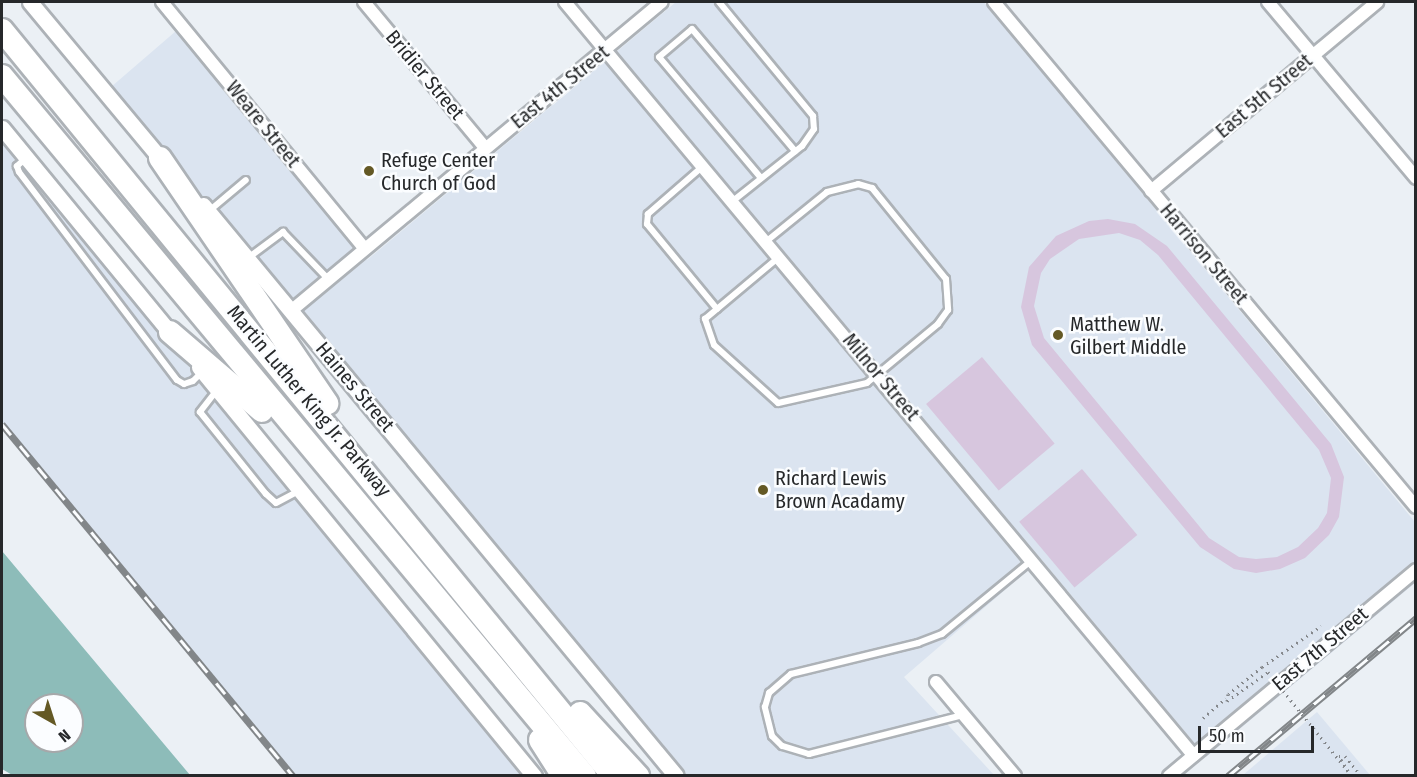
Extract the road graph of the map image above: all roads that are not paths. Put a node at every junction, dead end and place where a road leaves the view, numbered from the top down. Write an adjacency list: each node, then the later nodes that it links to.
1 (30, 2): 18 (street, Haines Street)
2 (162, 2): 27 (street, Weare Street)
3 (364, 2): 15 (street, Bridier Street)
4 (565, 2): 11 (street, Milnor Street)
5 (662, 2): 11 (street, East 4th Street)
6 (719, 2): 16 (lane)
7 (994, 2): 23 (street, Harrison Street)
8 (1268, 2): 12 (street)
9 (1377, 2): 12 (street, East 5th Street)
10 (2, 30): 40 (highway, Martin Luther King Jr. Parkway)
11 (606, 49): 15 (street, East 4th Street); 19 (street, Milnor Street)
12 (1312, 55): 21 (street); 23 (street, East 5th Street)
13 (2, 76): 38 (highway, Martin Luther King Jr. Parkway)
14 (2, 128): 17 (street)
15 (485, 148): 27 (street, East 4th Street)
16 (795, 151): 20 (lane); 20 (lane)
17 (26, 158): 33 (street); 34 (lane)
18 (160, 158): 25 (street, Haines Street); 40 (highway)
19 (704, 165): 24 (street, Milnor Street); 31 (lane)
20 (761, 178): 24 (lane)
21 (1416, 178)
22 (246, 180): 25 (lane)
23 (1151, 191): 39 (street, Harrison Street)
24 (734, 200): 26 (street, Milnor Street)
25 (208, 211): 29 (street, Haines Street)
26 (768, 240): 28 (street, Milnor Street); 35 (lane)
27 (364, 248): 30 (street, East 4th Street)
28 (781, 256): 31 (lane); 35 (street, Milnor Street)
29 (248, 258): 30 (lane); 32 (street, Haines Street)
30 (328, 279): 32 (street, East 4th Street)
31 (717, 309): 35 (lane)
32 (292, 310): 53 (street, Haines Street)
33 (170, 332): 34 (street); 38 (highway)
34 (203, 372): 36 (street)
35 (879, 375): 41 (street, Milnor Street)
36 (218, 390): 37 (street); 37 (lane)
37 (300, 490): 48 (street)
38 (343, 490): 45 (highway, Martin Luther King Jr. Parkway)
39 (1416, 507)
40 (398, 509): 43 (highway, Martin Luther King Jr. Parkway)
41 (1032, 560): 46 (lane); 47 (street, Milnor Street)
42 (1416, 570): 47 (street, East 7th Street)
43 (450, 573): 51 (highway, Martin Luther King Jr. Parkway); 52 (highway)
44 (936, 682): 46 (street)
45 (516, 696): 49 (highway); 50 (highway, Martin Luther King Jr. Parkway)
46 (963, 715): 54 (street)
47 (1193, 755): 55 (street, East 7th Street)
48 (534, 776)
49 (562, 776)
50 (585, 776)
51 (613, 776)
52 (638, 776)
53 (676, 776)
54 (1016, 776)
55 (1169, 776)

